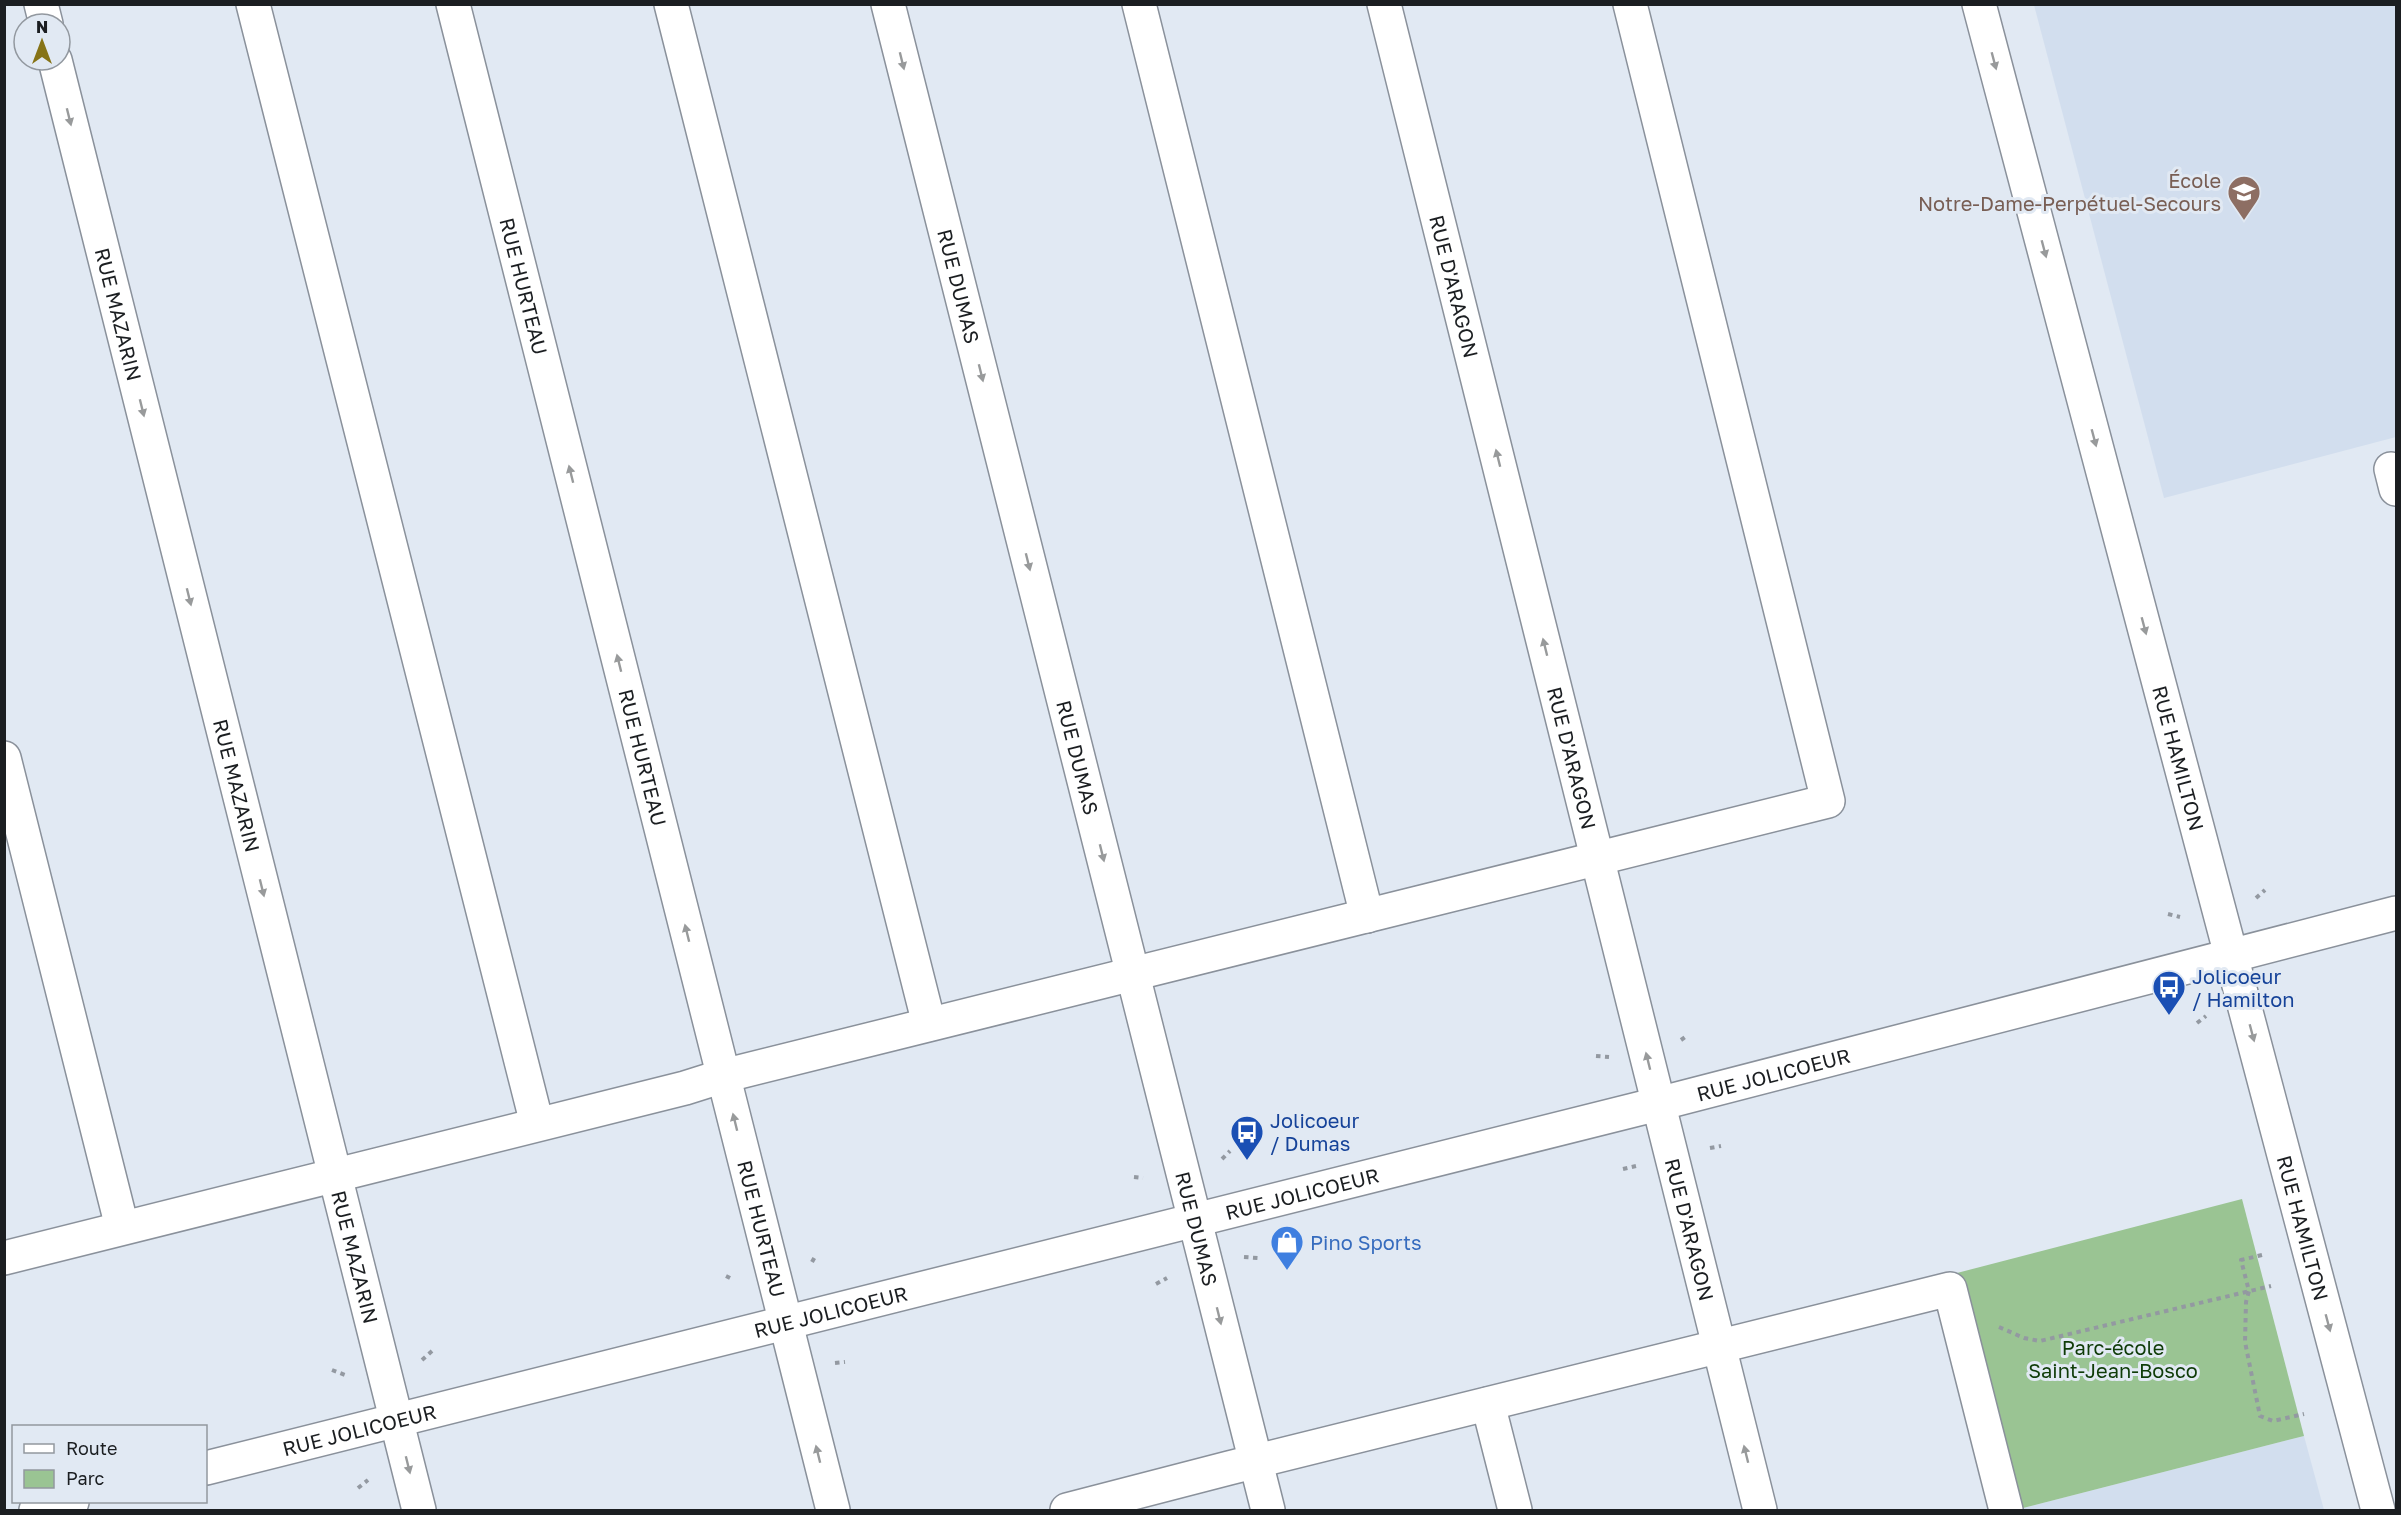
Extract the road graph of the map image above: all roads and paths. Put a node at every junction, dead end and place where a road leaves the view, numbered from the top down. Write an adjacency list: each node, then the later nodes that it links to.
1 (253, 4): 29 (street)
2 (453, 4): 27 (street, RUE HURTEAU, one-way to 2)
3 (671, 4): 24 (street)
4 (888, 4): 19 (street, RUE DUMAS, one-way to 19)
5 (1139, 4): 16 (street)
6 (1384, 4): 11 (street, RUE D'ARAGON, one-way to 6)
7 (1630, 4): 11 (street)
8 (1979, 4): 18 (street, RUE HAMILTON, one-way to 18)
9 (58, 72): 36 (street, RUE MAZARIN, one-way to 36)
10 (4, 758): 40 (street)
11 (1598, 857): 16 (street); 28 (street, RUE D'ARAGON, one-way to 11)
12 (2265, 890): 13 (path)
13 (2256, 898)
14 (2397, 913): 18 (street, RUE JOLICOEUR)
15 (2168, 914): 17 (path)
16 (1367, 916): 19 (street)
17 (2180, 917)
18 (2232, 956): 28 (street, RUE JOLICOEUR); 78 (street, RUE HAMILTON, one-way to 78)
19 (1132, 974): 24 (street); 39 (street, RUE DUMAS)
20 (2282, 997): 21 (path)
21 (2295, 998)
22 (2206, 1016): 23 (path)
23 (2197, 1023)
24 (929, 1024): 27 (street)
25 (1596, 1056): 26 (path)
26 (1610, 1058)
27 (723, 1076): 29 (street); 53 (street, RUE HURTEAU, one-way to 27)
28 (1658, 1104): 39 (street, RUE JOLICOEUR); 55 (street, RUE D'ARAGON)
29 (537, 1124): 36 (street)
30 (1721, 1146): 31 (path)
31 (1708, 1148)
32 (1230, 1151): 33 (path)
33 (1222, 1159)
34 (1636, 1166): 35 (path)
35 (1623, 1169)
36 (334, 1176): 40 (street); 64 (street, RUE MAZARIN)
37 (1134, 1177): 38 (path)
38 (1143, 1178)
39 (1195, 1218): 53 (street, RUE JOLICOEUR); 65 (street, RUE DUMAS, one-way to 65)
40 (122, 1227): 43 (street)
41 (816, 1255): 46 (path)
42 (2262, 1255): 52 (path)
43 (4, 1257)
44 (1245, 1257): 45 (path)
45 (1258, 1258)
46 (812, 1262)
47 (726, 1275): 49 (path)
48 (1167, 1278): 50 (path)
49 (734, 1280)
50 (1156, 1284)
51 (2271, 1286): 52 (path)
52 (2249, 1291): 54 (path); 63 (path)
53 (785, 1322): 64 (street, RUE JOLICOEUR); 72 (street, RUE HURTEAU, one-way to 53)
54 (2010, 1330)
55 (1718, 1347): 62 (street); 76 (street, RUE D'ARAGON, one-way to 55); 77 (street)
56 (432, 1351): 57 (path)
57 (422, 1360)
58 (845, 1362): 59 (path)
59 (834, 1363)
60 (332, 1370): 61 (path)
61 (347, 1375)
62 (1488, 1404): 65 (street); 75 (street)
63 (2304, 1414)
64 (397, 1420): 66 (street, RUE JOLICOEUR); 71 (street, RUE MAZARIN, one-way to 71)
65 (1256, 1462): 73 (street); 74 (street, RUE DUMAS)
66 (207, 1468)
67 (368, 1480): 68 (path)
68 (358, 1488)
69 (68, 1503): 70 (street)
70 (36, 1510)
71 (419, 1510)
72 (832, 1510)
73 (1066, 1510)
74 (1268, 1510)
75 (1515, 1510)
76 (1760, 1510)
77 (2006, 1510)
78 (2378, 1510)

